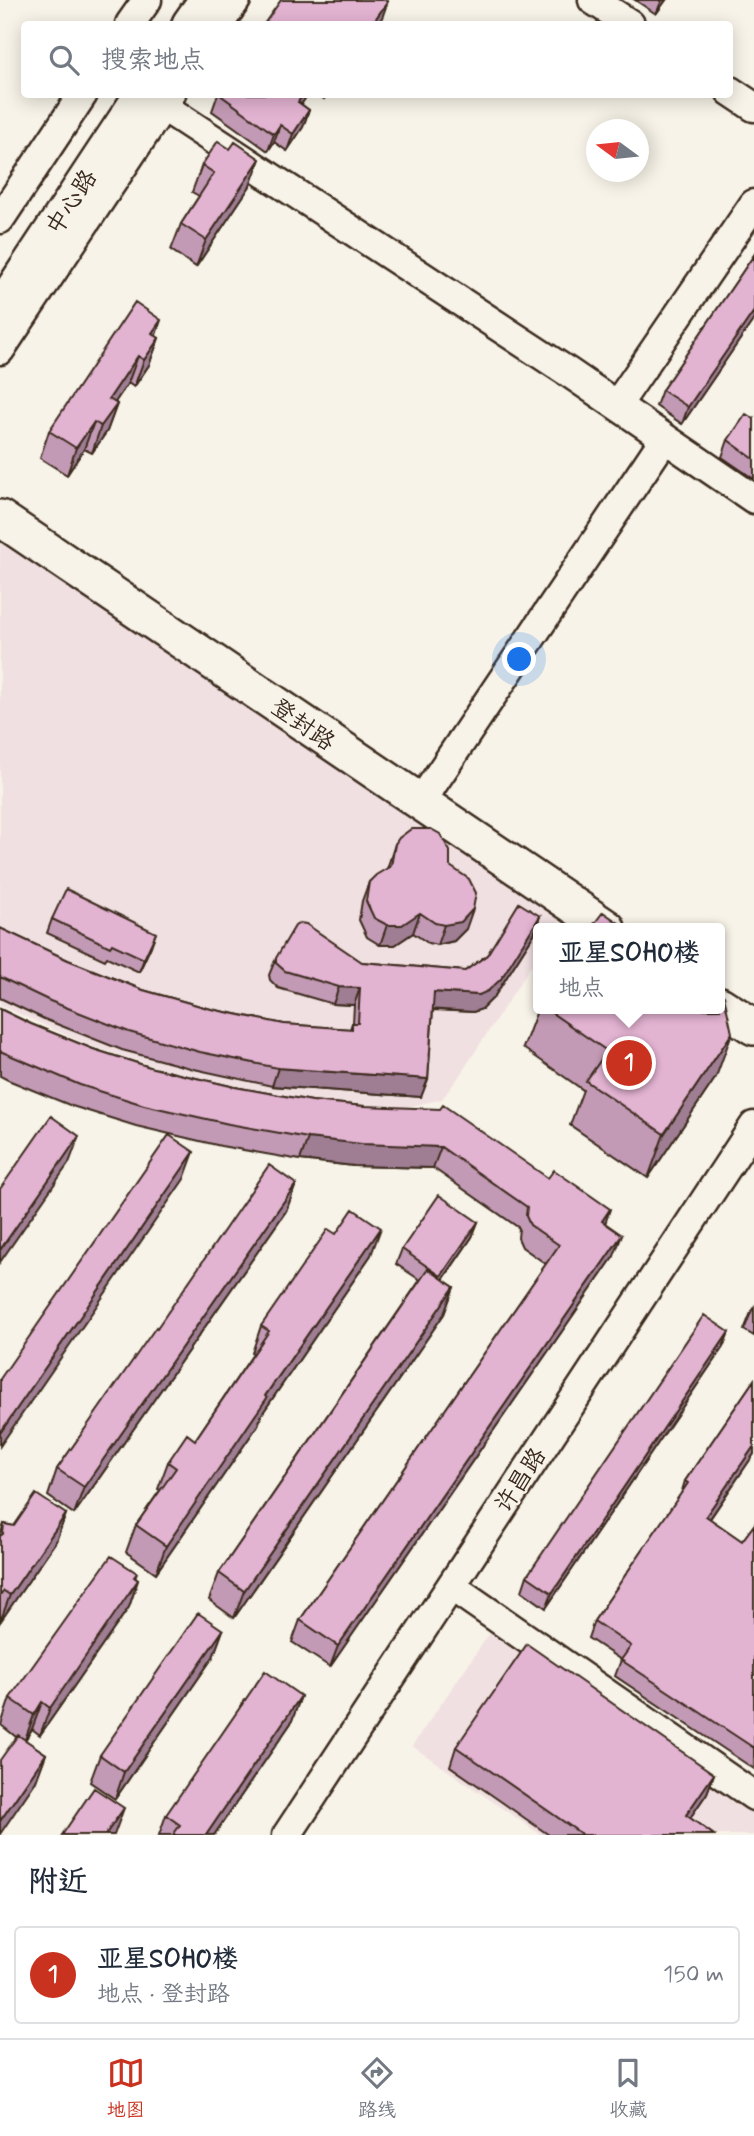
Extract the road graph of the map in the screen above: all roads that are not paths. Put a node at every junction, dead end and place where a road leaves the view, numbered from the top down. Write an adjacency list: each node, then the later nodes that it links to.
1 (147, 0): 6 (street)
2 (180, 0): 7 (main road)
3 (207, 0): 8 (main road)
4 (236, 0): 9 (street)
5 (593, 0): 10 (street)
6 (132, 21)
7 (165, 21)
8 (192, 21)
9 (221, 21)
10 (625, 21)
11 (733, 93): 15 (street)
12 (80, 98): 17 (street)
13 (113, 98): 18 (main road, 中心路)
14 (155, 98): 19 (main road, 中心路); 20 (street); 21 (street)
15 (754, 107)
16 (754, 204): 21 (street)
17 (0, 219)
18 (0, 268)
19 (0, 310)
20 (0, 350)
21 (617, 405): 22 (street)
22 (665, 438): 23 (street); 25 (street)
23 (754, 499)
24 (0, 519): 25 (main road, 登封路)
25 (420, 803): 26 (main road, 登封路)
26 (600, 923)
27 (725, 1007): 28 (main road)
28 (754, 1027)
29 (754, 1126): 33 (street, 许昌路)
30 (754, 1156): 31 (street, 许昌路)
31 (464, 1595): 32 (street); 34 (street, 许昌路)
32 (754, 1796)
33 (287, 1835)
34 (307, 1835)

